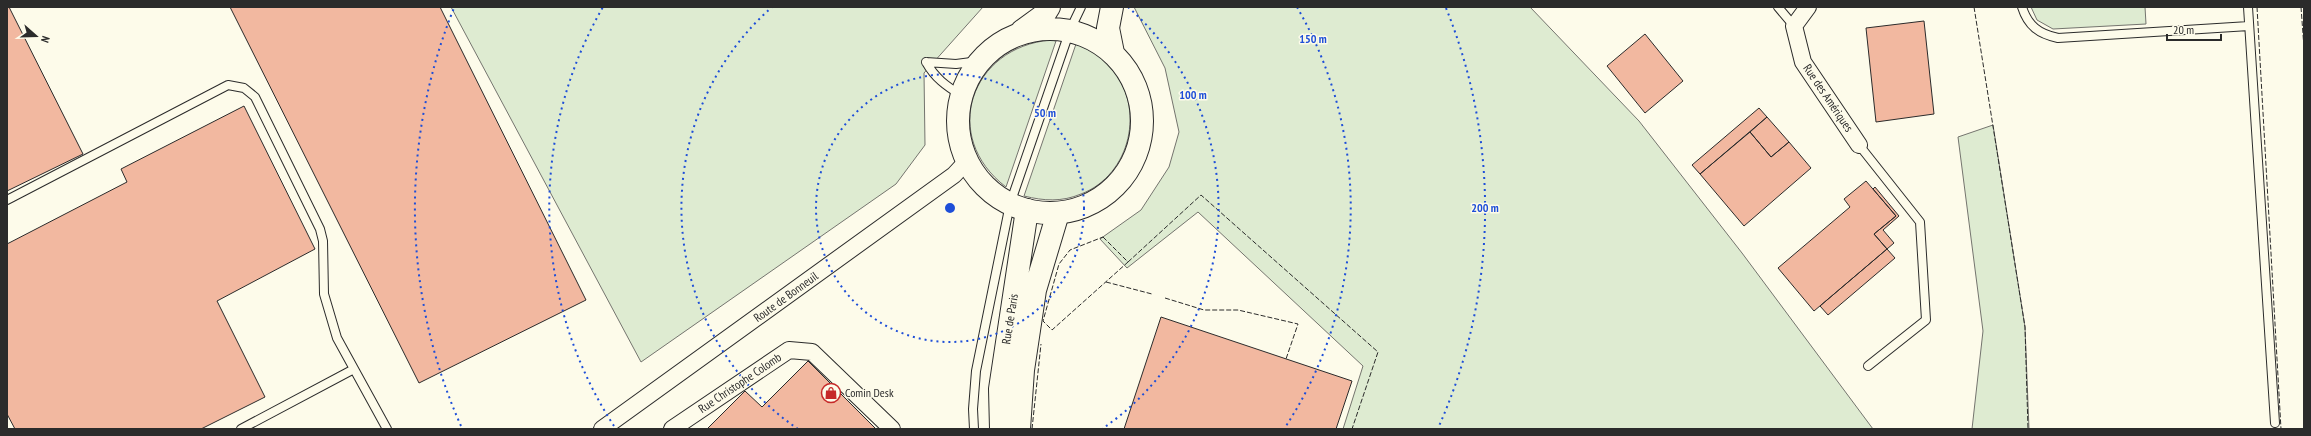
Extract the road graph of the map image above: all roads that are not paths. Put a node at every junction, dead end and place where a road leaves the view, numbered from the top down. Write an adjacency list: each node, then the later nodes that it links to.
1 (1049, 7): 11 (main road)
2 (1081, 7): 10 (lane)
3 (1112, 7): 12 (main road)
4 (1778, 7): 8 (lane)
5 (1808, 7): 8 (street)
6 (2022, 7): 9 (lane)
7 (2248, 7): 9 (lane)
8 (1794, 26): 15 (street, Rue des Amériques)
9 (2249, 26): 22 (lane)
10 (1070, 30): 11 (main road); 12 (main road); 18 (lane)
11 (1019, 33): 13 (main road)
12 (1113, 53): 19 (main road)
13 (979, 61): 14 (main road); 14 (lane)
14 (961, 95): 16 (main road)
15 (1859, 145): 20 (lane)
16 (967, 161): 18 (main road); 25 (street, Route de Bonneuil)
17 (7, 200): 21 (lane)
18 (1018, 207): 19 (main road); 28 (lane); 29 (main road, Rue de Paris)
19 (1058, 213): 30 (main road, Rue de Paris)
20 (1868, 366)
21 (354, 369): 23 (lane); 24 (lane)
22 (2275, 424)
23 (241, 429)
24 (387, 429)
25 (602, 429)
26 (672, 429): 27 (street, Rue Christophe Colomb)
27 (892, 429)
28 (974, 429)
29 (1001, 429)
30 (1019, 429)

